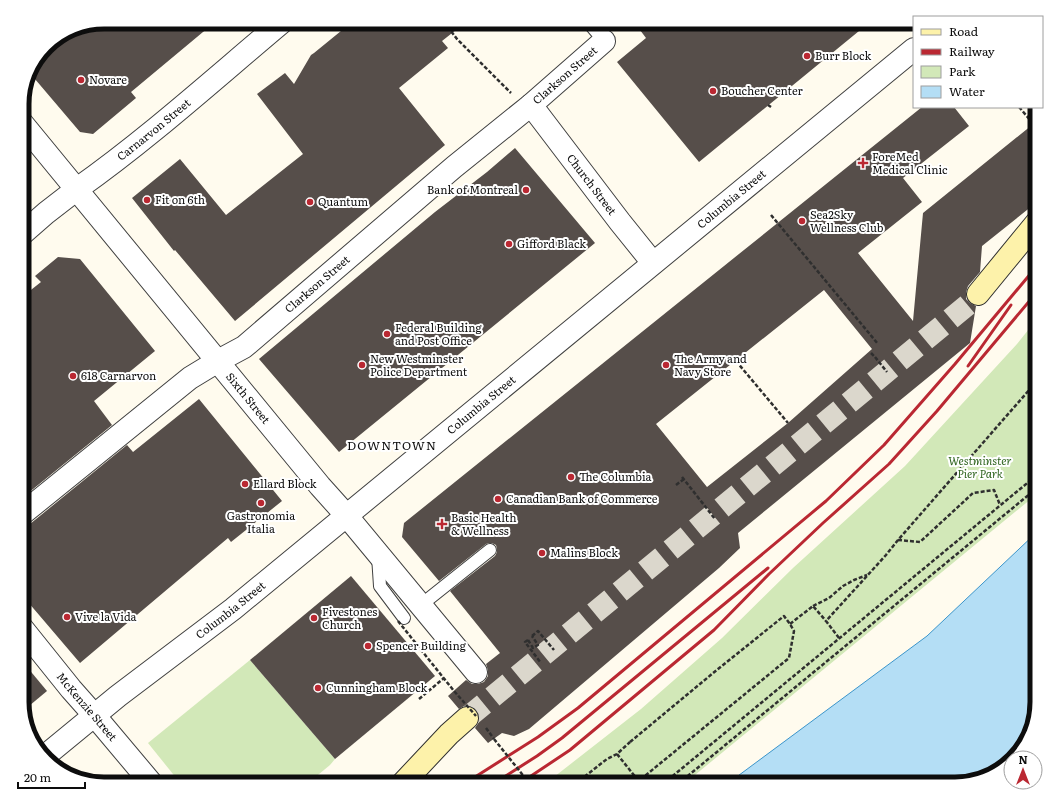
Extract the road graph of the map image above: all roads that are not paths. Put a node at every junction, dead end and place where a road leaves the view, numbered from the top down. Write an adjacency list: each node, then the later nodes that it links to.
1 (274, 29): 7 (street, Carnarvon Street)
2 (594, 29): 3 (lane)
3 (604, 41): 5 (street, Clarkson Street)
4 (913, 50): 10 (street, Columbia Street)
5 (531, 105): 10 (street, Church Street); 12 (street, Clarkson Street)
6 (29, 131): 7 (street, Sixth Street)
7 (78, 189): 8 (street, Carnarvon Street); 12 (street, Sixth Street)
8 (29, 228)
9 (1030, 231): 11 (main road)
10 (653, 263): 14 (street, Columbia Street)
11 (978, 294)
12 (218, 361): 13 (street, Clarkson Street); 14 (street, Sixth Street)
13 (29, 508)
14 (346, 515): 16 (street, Sixth Street); 21 (street, Columbia Street)
15 (490, 550): 17 (lane)
16 (377, 551): 17 (street, Sixth Street); 18 (lane)
17 (422, 605): 20 (street, Sixth Street)
18 (401, 620)
19 (29, 637): 21 (street, McKenzie Street)
20 (476, 672)
21 (94, 715): 23 (street, Columbia Street); 24 (street, McKenzie Street)
22 (471, 717): 25 (main road)
23 (49, 753)
24 (146, 777)
25 (409, 777)

